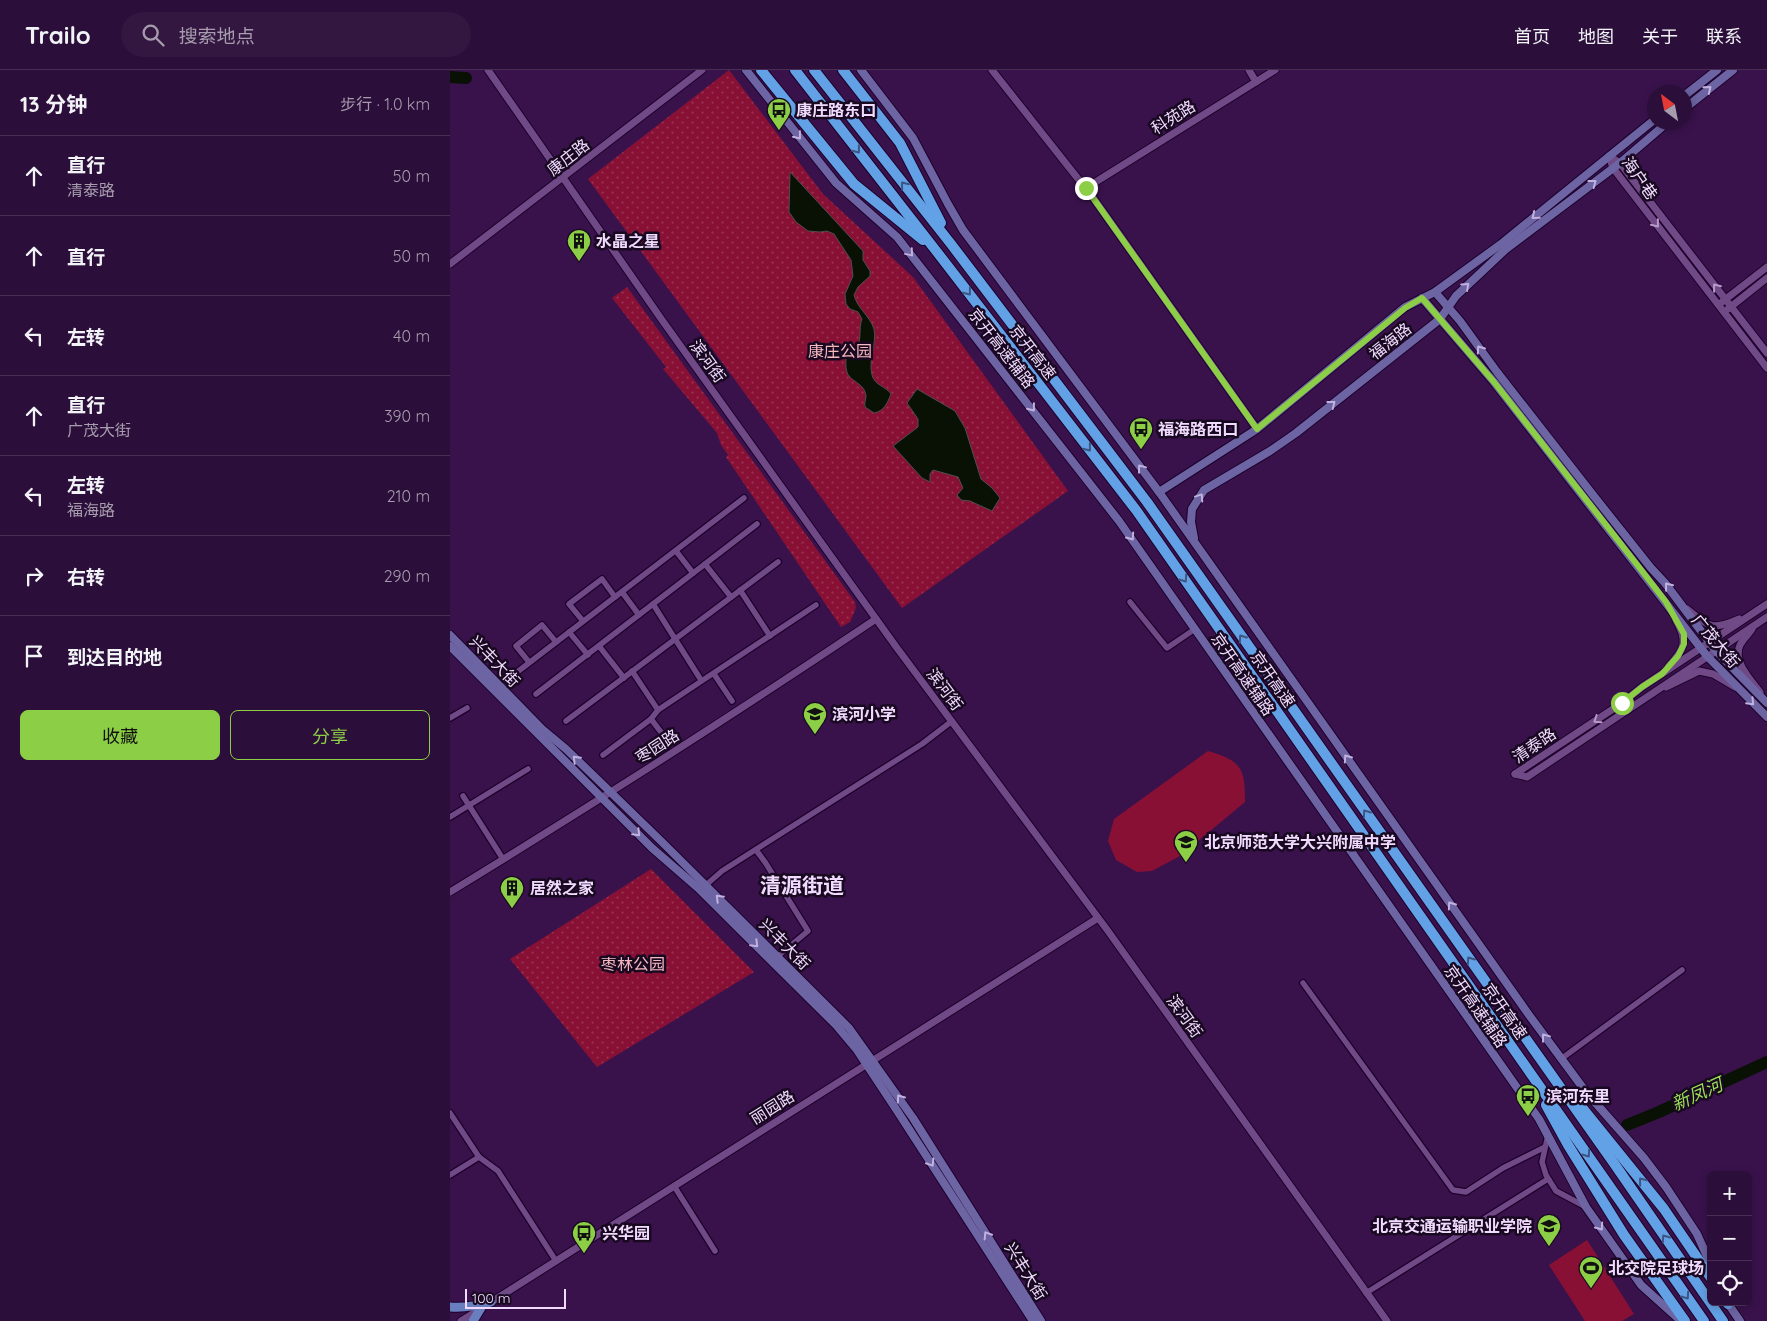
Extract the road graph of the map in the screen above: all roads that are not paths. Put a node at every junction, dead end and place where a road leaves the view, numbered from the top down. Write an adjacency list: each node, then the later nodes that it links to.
1 (488, 70): 22 (street, 滨河街)
2 (702, 70): 22 (street, 康庄路)
3 (746, 70): 64 (main road, 京开高速辅路, one-way to 64)
4 (761, 70): 25 (highway)
5 (795, 70): 25 (highway, 京开高速, one-way to 25)
6 (814, 70): 24 (highway, 京开高速, one-way to 6)
7 (843, 70): 24 (highway)
8 (861, 70): 40 (main road, one-way to 8)
9 (992, 70): 23 (street)
10 (1249, 70): 14 (street)
11 (1275, 70): 14 (street, 科苑路)
12 (1717, 70): 15 (main road)
13 (1733, 70): 16 (main road, one-way to 13)
14 (1256, 82): 23 (street, 科苑路)
15 (1692, 90)
16 (1692, 103)
17 (1647, 126): 19 (main road, 福海路)
18 (1659, 130): 20 (main road, 福海路)
19 (1609, 156): 20 (street, 海户巷); 21 (street, 海户巷); 29 (main road, 福海路, one-way to 29)
20 (1620, 163): 21 (main road, 福海路); 31 (street, 海户巷, one-way to 20)
21 (1612, 168): 32 (street, 海户巷, one-way to 32); 34 (main road, 福海路, one-way to 21)
22 (563, 178): 26 (street, 康庄路); 61 (street, 滨河街)
23 (1086, 188): 39 (street)
24 (951, 244): 115 (highway, 京开高速, one-way to 24)
25 (937, 252): 117 (highway, 京开高速, one-way to 117)
26 (450, 264)
27 (1767, 267): 31 (street)
28 (1767, 278): 33 (street)
29 (1436, 292): 30 (main road, 福海路); 34 (main road, 广茂大街)
30 (1422, 298): 36 (main road, 广茂大街); 39 (main road, 福海路)
31 (1726, 300): 32 (street); 33 (street, 海户巷)
32 (1719, 305): 35 (street, 海户巷)
33 (1731, 306): 35 (street); 37 (street, 海户巷)
34 (1449, 307): 36 (main road, 福海路); 57 (main road, 广茂大街, one-way to 34)
35 (1724, 312): 38 (street, 海户巷)
36 (1440, 319): 43 (main road, 福海路, one-way to 36); 53 (main road, 广茂大街)
37 (1767, 353)
38 (1767, 368)
39 (1257, 429): 40 (main road, 福海路)
40 (1159, 492): 43 (main road)
41 (744, 498): 44 (street)
42 (757, 524): 46 (street)
43 (1195, 542): 112 (main road, one-way to 43)
44 (676, 551): 47 (street); 49 (street)
45 (778, 562): 48 (street)
46 (705, 564): 47 (street); 51 (street)
47 (693, 573): 54 (street)
48 (740, 590): 51 (street); 67 (street)
49 (622, 592): 50 (street); 59 (street)
50 (616, 597): 62 (street); 62 (street)
51 (730, 597): 68 (street)
52 (1130, 602): 64 (street)
53 (1666, 602): 73 (main road, 广茂大街); 80 (street)
54 (653, 604): 59 (street); 68 (street)
55 (1767, 604): 58 (street, 清泰路)
56 (816, 605): 67 (street)
57 (1682, 605): 58 (street); 70 (main road, 广茂大街)
58 (1758, 611): 70 (street, 清泰路)
59 (639, 615): 72 (street)
60 (1767, 617): 63 (street, 清泰路)
61 (876, 619): 95 (street, 滨河街); 99 (street, 枣园路)
62 (583, 622): 65 (street)
63 (1755, 624): 74 (street, 清泰路); 88 (street)
64 (1195, 629): 116 (main road, 京开高速辅路)
65 (569, 632): 69 (street); 75 (street)
66 (450, 635): 99 (main road, 兴丰大街, one-way to 66)
67 (770, 636): 79 (street)
68 (675, 639): 78 (street); 83 (street)
69 (556, 642): 77 (street); 77 (street)
70 (1709, 643): 73 (street, 清泰路); 74 (main road, 广茂大街)
71 (450, 646): 101 (main road, 兴丰大街)
72 (599, 646): 75 (street); 82 (street)
73 (1702, 648): 76 (main road, 广茂大街); 80 (street, 清泰路)
74 (1716, 651): 76 (street, 清泰路); 88 (main road, 广茂大街)
75 (588, 655): 86 (street)
76 (1707, 656): 84 (main road, 广茂大街); 85 (street, 清泰路)
77 (529, 662): 81 (street)
78 (632, 672): 82 (street); 90 (street)
79 (714, 674): 83 (street); 87 (street)
80 (1662, 674): 85 (street, 清泰路, one-way to 85)
81 (512, 676)
82 (624, 678): 94 (street)
83 (701, 680): 90 (street)
84 (1739, 690): 85 (street); 91 (main road, 广茂大街, one-way to 91)
85 (1654, 691)
86 (536, 694)
87 (732, 701)
88 (1767, 703)
89 (468, 708): 92 (street)
90 (658, 710): 93 (street)
91 (1767, 717)
92 (450, 718)
93 (651, 719): 96 (street); 97 (street)
94 (566, 721)
95 (952, 721): 104 (street); 108 (street, 滨河街)
96 (667, 740)
97 (603, 755)
98 (528, 769): 102 (street)
99 (611, 793): 101 (street, 枣园路); 106 (main road, 兴丰大街)
100 (463, 796): 102 (street)
101 (602, 798): 105 (street, 枣园路); 113 (main road, 兴丰大街, one-way to 113)
102 (469, 806): 103 (street); 105 (street)
103 (450, 817)
104 (756, 850): 106 (street); 109 (street)
105 (503, 859): 107 (street, 枣园路)
106 (706, 885): 109 (main road, 兴丰大街, one-way to 106)
107 (450, 892)
108 (1098, 918): 113 (street, 丽园路); 128 (street, 滨河街)
109 (778, 956): 113 (main road, 兴丰大街)
110 (1682, 970): 112 (street)
111 (1303, 983): 118 (street)
112 (1561, 1059): 126 (main road)
113 (869, 1062): 122 (street, 丽园路); 135 (main road, 兴丰大街, one-way to 135); 136 (main road, 兴丰大街, one-way to 113)
114 (450, 1112): 119 (street)
115 (1593, 1127): 127 (highway, one-way to 115); 140 (highway, 京开高速, one-way to 115)
116 (1548, 1135): 118 (street); 123 (main road, 京开高速辅路)
117 (1572, 1141): 138 (highway); 139 (highway, 京开高速, one-way to 139)
118 (1545, 1147): 121 (street)
119 (479, 1156): 120 (street); 125 (street)
120 (450, 1174)
121 (1548, 1179): 123 (street); 128 (street)
122 (674, 1186): 124 (street); 125 (street, 丽园路)
123 (1586, 1207): 138 (main road, 京开高速辅路, one-way to 138)
124 (715, 1251)
125 (556, 1261): 129 (street, 丽园路)
126 (1709, 1261)
127 (1707, 1272)
128 (1367, 1293): 137 (street, 滨河街)
129 (490, 1302): 131 (main road); 132 (street, 丽园路)
130 (1729, 1306): 141 (main road)
131 (450, 1307)
132 (481, 1308): 133 (street, 丽园路); 134 (main road)
133 (461, 1321)
134 (473, 1321)
135 (1033, 1321)
136 (1041, 1321)
137 (1386, 1321)
138 (1683, 1321)
139 (1704, 1321)
140 (1723, 1321)
141 (1740, 1321)

